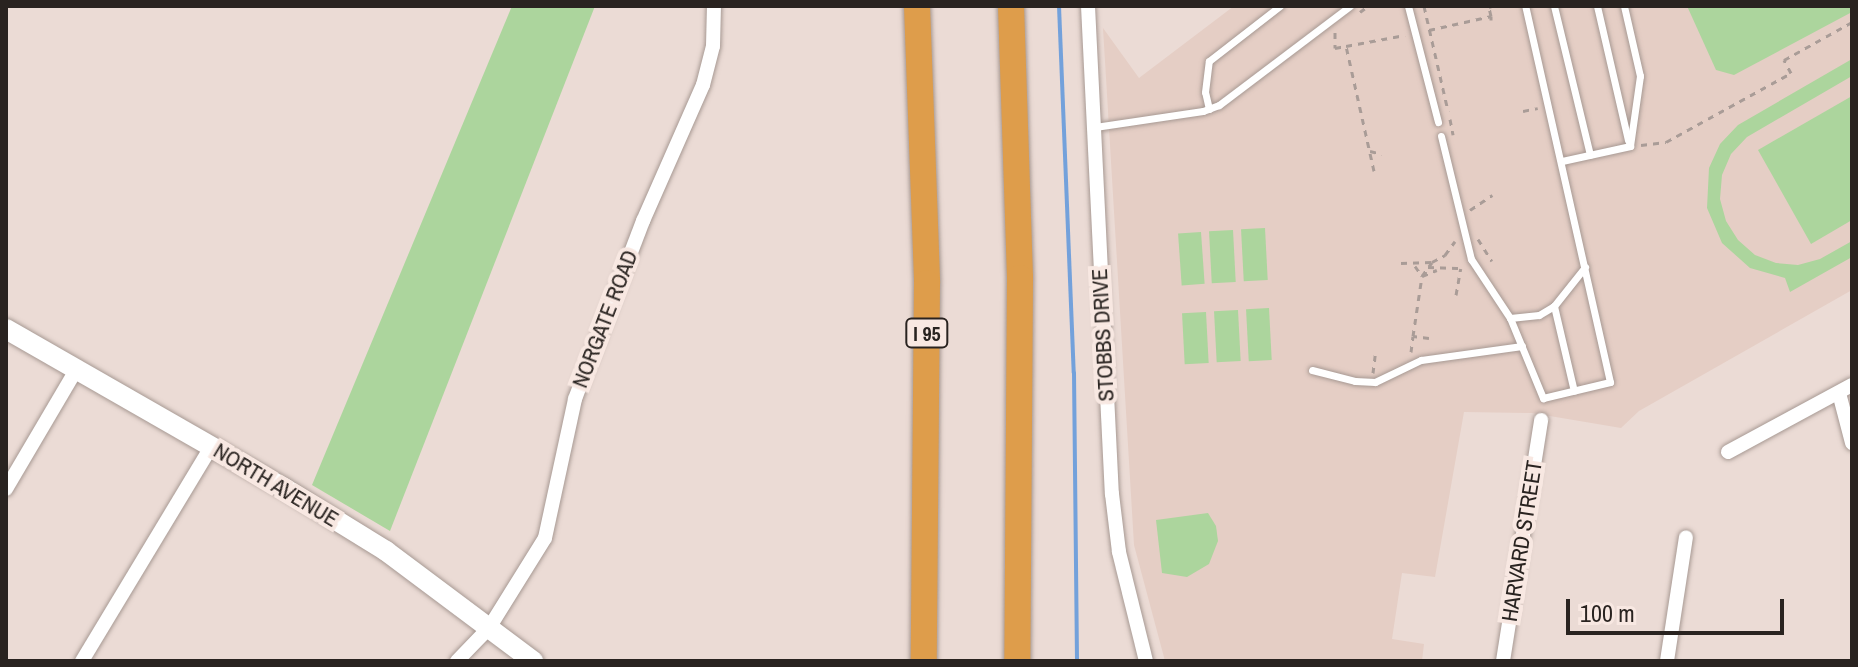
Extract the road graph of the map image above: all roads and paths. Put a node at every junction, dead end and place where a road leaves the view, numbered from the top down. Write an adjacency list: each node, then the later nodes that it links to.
1 (714, 6): 67 (street, NORGATE ROAD)
2 (917, 6): 71 (highway, I 95)
3 (1011, 6): 72 (highway)
4 (1088, 6): 23 (street, STOBBS DRIVE)
5 (1280, 6): 21 (lane)
6 (1350, 6): 21 (lane)
7 (1368, 6): 15 (path)
8 (1408, 6): 22 (lane)
9 (1424, 6): 18 (path)
10 (1492, 6): 18 (path)
11 (1525, 6): 30 (lane)
12 (1554, 6): 29 (lane)
13 (1597, 6): 26 (lane)
14 (1624, 6): 26 (lane)
15 (1358, 14)
16 (1852, 22): 26 (path)
17 (1337, 29): 20 (path)
18 (1429, 30): 24 (path)
19 (1410, 41): 20 (path)
20 (1346, 46): 27 (path)
21 (1209, 109): 23 (lane)
22 (1438, 122)
23 (1093, 127): 73 (street, STOBBS DRIVE)
24 (1453, 135)
25 (1441, 136): 49 (lane)
26 (1630, 146): 29 (lane)
27 (1370, 151): 28 (path); 31 (path)
28 (1382, 154)
29 (1590, 155): 30 (lane)
30 (1562, 161): 44 (lane)
31 (1374, 171)
32 (1492, 195): 34 (path)
33 (1469, 204): 34 (path)
34 (1470, 210): 35 (path)
35 (1473, 223)
36 (1453, 229): 39 (path)
37 (1477, 237): 38 (path)
38 (1492, 261)
39 (1432, 262): 42 (path); 43 (path)
40 (1401, 263): 41 (path)
41 (1412, 264): 42 (path); 46 (path)
42 (1422, 265): 43 (path)
43 (1428, 267): 45 (path); 46 (path)
44 (1585, 267): 48 (lane); 60 (lane)
45 (1438, 269): 46 (path); 47 (path)
46 (1422, 276): 51 (path)
47 (1456, 295)
48 (1554, 306): 49 (lane); 60 (lane)
49 (1510, 318): 53 (lane)
50 (6, 329): 56 (main road, NORTH AVENUE)
51 (1413, 336): 52 (path); 55 (path)
52 (1429, 338)
53 (1522, 346): 57 (lane); 60 (lane)
54 (1376, 350): 58 (path)
55 (1403, 357)
56 (76, 370): 63 (main road, NORTH AVENUE); 65 (street)
57 (1312, 370)
58 (1381, 371)
59 (1846, 389): 62 (street); 64 (street)
60 (1574, 391)
61 (1541, 420): 74 (street, HARVARD STREET)
62 (1852, 443)
63 (211, 447): 67 (main road, NORTH AVENUE); 68 (street)
64 (1728, 452)
65 (6, 489)
66 (1686, 537): 75 (street)
67 (489, 628): 69 (street, NORGATE ROAD); 70 (main road, NORTH AVENUE)
68 (82, 661)
69 (457, 661)
70 (533, 661)
71 (924, 661)
72 (1017, 661)
73 (1146, 661)
74 (1503, 661)
75 (1667, 661)

